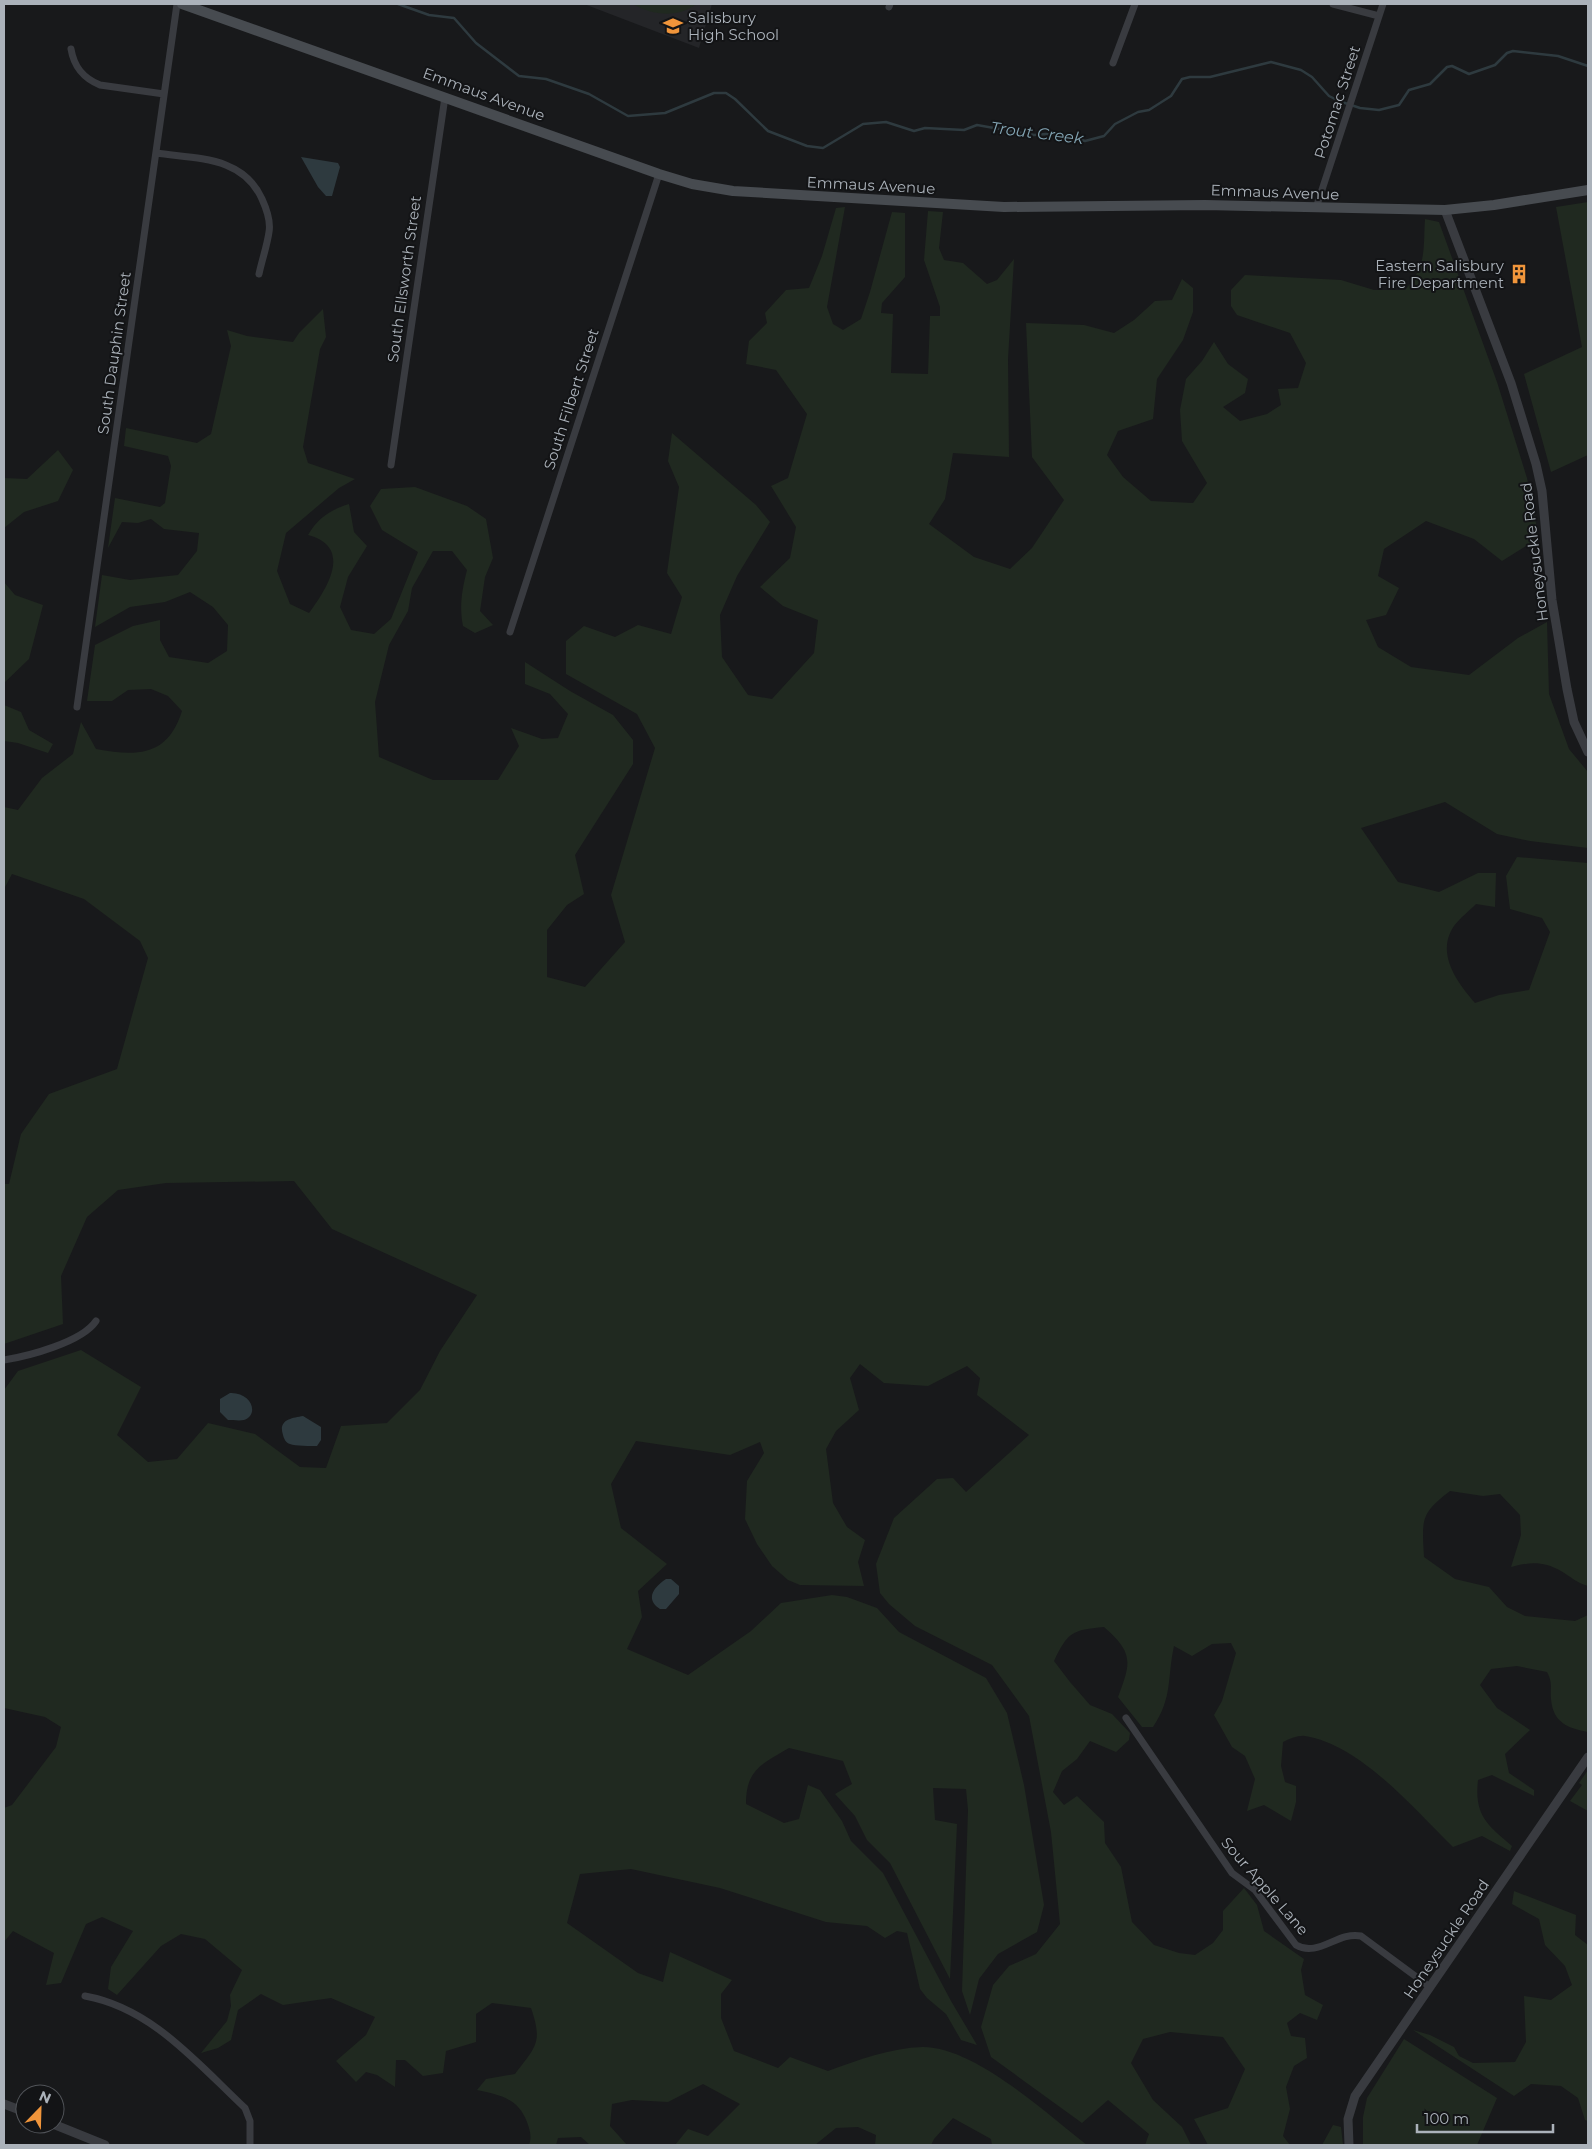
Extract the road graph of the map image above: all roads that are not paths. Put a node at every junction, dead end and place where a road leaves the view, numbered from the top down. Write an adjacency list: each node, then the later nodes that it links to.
1 (177, 4): 9 (street, South Dauphin Street)
2 (182, 4): 10 (main road, Emmaus Avenue)
3 (1135, 4): 8 (street)
4 (1333, 4): 6 (street)
5 (1383, 4): 6 (street, Potomac Street)
6 (1379, 16): 14 (street, Potomac Street)
7 (71, 48): 9 (street)
8 (1113, 63)
9 (164, 94): 11 (street, South Dauphin Street)
10 (445, 97): 12 (main road, Emmaus Avenue); 17 (street, South Ellsworth Street)
11 (156, 153): 16 (street); 19 (street, South Dauphin Street)
12 (659, 174): 14 (main road, Emmaus Avenue); 18 (street, South Filbert Street)
13 (1588, 190): 15 (main road, Emmaus Avenue)
14 (1316, 208): 15 (main road, Emmaus Avenue)
15 (1445, 210): 20 (street, Honeysuckle Road)
16 (259, 274)
17 (391, 465)
18 (510, 632)
19 (77, 707)
20 (1588, 752)
21 (96, 1321): 22 (street)
22 (4, 1360)
23 (1126, 1718): 25 (street, Sour Apple Lane)
24 (1588, 1757): 25 (street, Honeysuckle Road)
25 (1430, 1987): 30 (street, Honeysuckle Road)
26 (85, 1996): 29 (street)
27 (65, 2129): 28 (street)
28 (105, 2145)
29 (250, 2145)
30 (1349, 2145)

